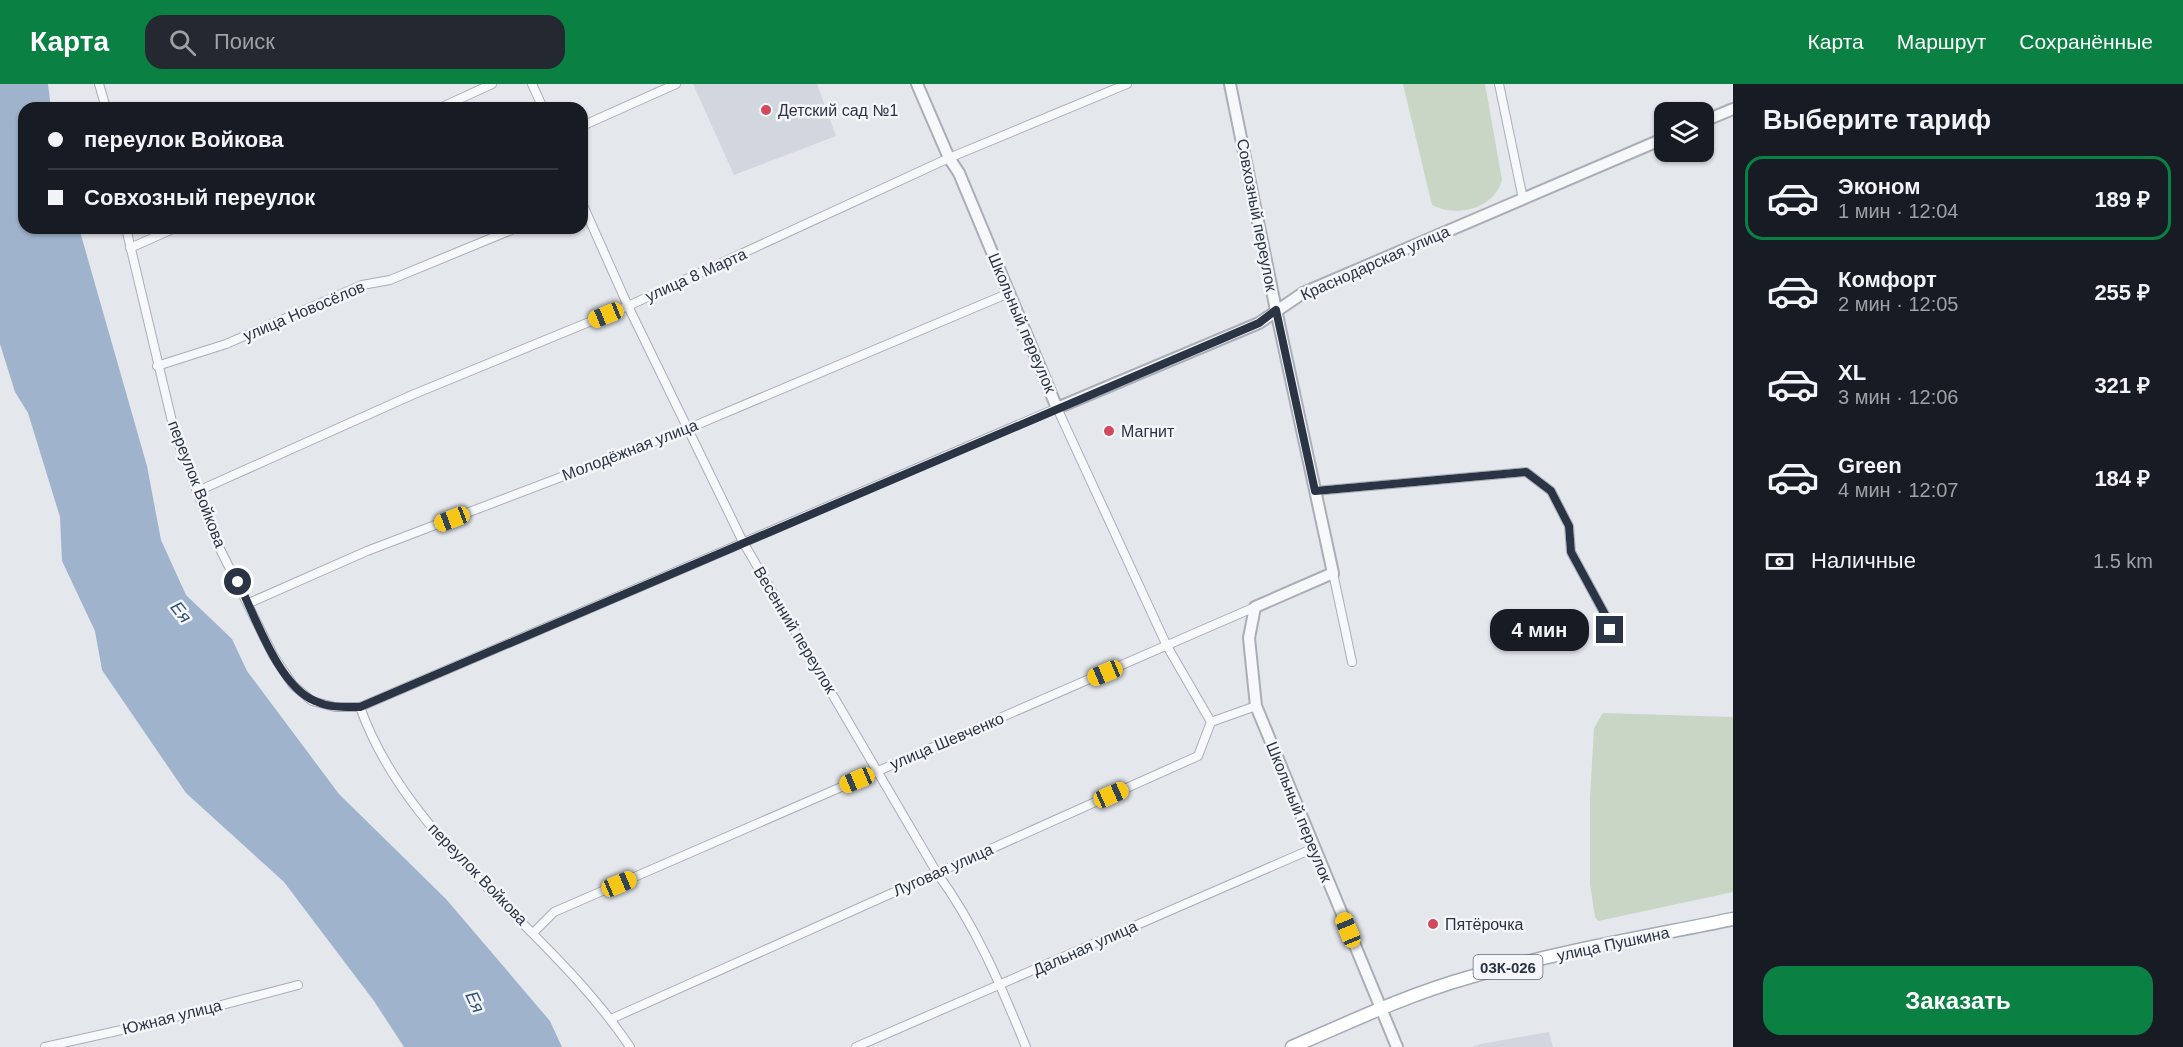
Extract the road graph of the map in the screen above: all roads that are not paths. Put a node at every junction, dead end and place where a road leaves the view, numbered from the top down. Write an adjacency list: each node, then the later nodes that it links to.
1 (99, 84): 9 (street)
2 (492, 84): 10 (street)
3 (532, 84): 11 (street)
4 (676, 84): 14 (street)
5 (917, 84): 16 (street, Школьный переулок)
6 (1127, 84): 16 (street, улица 8 Марта)
7 (1230, 84): 25 (street, Совхозный переулок)
8 (1499, 84): 17 (street)
9 (104, 102)
10 (453, 102)
11 (540, 102)
12 (1733, 109): 13 (street)
13 (1714, 117)
14 (588, 123)
15 (1654, 143): 17 (street, Краснодарская улица)
16 (949, 158): 23 (street, Школьный переулок); 24 (street, улица 8 Марта)
17 (1523, 199): 25 (street, Краснодарская улица)
18 (588, 216): 24 (street, Весенний переулок)
19 (127, 234): 22 (street, переулок Войкова)
20 (163, 234): 22 (street)
21 (501, 234): 26 (street, улица Новосёлов)
22 (130, 249): 26 (street, переулок Войкова)
23 (1009, 293): 27 (street, Школьный переулок); 28 (street, Молодёжная улица)
24 (628, 306): 28 (street, Весенний переулок); 29 (street, улица 8 Марта)
25 (1276, 310): 27 (street, Краснодарская улица); 30 (street, Совхозный переулок)
26 (157, 366): 29 (street, переулок Войкова)
27 (1057, 408): 31 (street, Краснодарская улица); 36 (street, Школьный переулок)
28 (687, 429): 31 (street, Весенний переулок); 33 (street, Молодёжная улица)
29 (198, 491): 33 (street, переулок Войкова)
30 (1315, 491): 32 (street, Совхозный переулок); 35 (street)
31 (743, 543): 39 (street, Краснодарская улица); 41 (street, Весенний переулок)
32 (1333, 573): 34 (street, улица Шевченко); 37 (street, Совхозный переулок)
33 (249, 603): 39 (street, переулок Войкова)
34 (1255, 607): 36 (street, улица Шевченко); 38 (street, Школьный переулок)
35 (1610, 630)
36 (1167, 646): 40 (street, Школьный переулок); 41 (street, улица Шевченко)
37 (1352, 662)
38 (1256, 706): 40 (street); 42 (street, Школьный переулок)
39 (360, 707): 45 (street, переулок Войкова)
40 (1210, 722): 43 (street, Луговая улица)
41 (879, 770): 43 (street, Весенний переулок); 45 (street, улица Шевченко)
42 (1314, 848): 47 (street, Дальная улица); 48 (street, Школьный переулок)
43 (937, 873): 47 (street, Весенний переулок); 49 (street, Луговая улица)
44 (1733, 919): 48 (main road, улица Пушкина / 03К-026)
45 (534, 932): 49 (street, переулок Войкова)
46 (298, 985): 50 (street, Южная улица)
47 (1000, 985): 52 (street, Дальная улица); 53 (street, Весенний переулок)
48 (1380, 1010): 54 (main road, улица Пушкина / 03К-026); 55 (street, Школьный переулок)
49 (611, 1019): 51 (street, переулок Войкова)
50 (45, 1047)
51 (630, 1047)
52 (856, 1047)
53 (1026, 1047)
54 (1292, 1047)
55 (1397, 1047)

